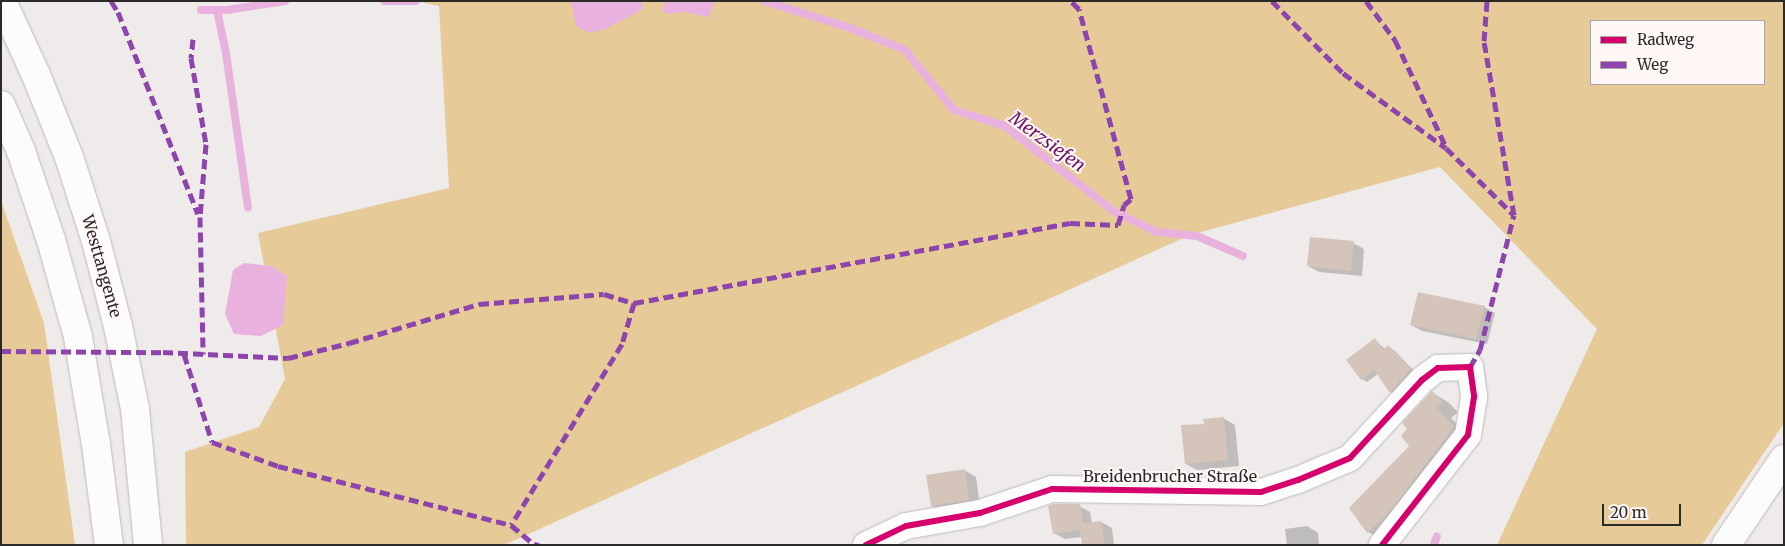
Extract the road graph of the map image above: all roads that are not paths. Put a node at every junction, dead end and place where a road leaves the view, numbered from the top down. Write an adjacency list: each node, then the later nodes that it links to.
1 (2, 1): 5 (highway, Westtangente)
2 (1, 105): 4 (highway)
3 (1784, 459): 8 (highway)
4 (109, 545)
5 (148, 545)
6 (866, 545): 7 (street, Breidenbrucher Straße)
7 (1382, 545)
8 (1726, 545)

